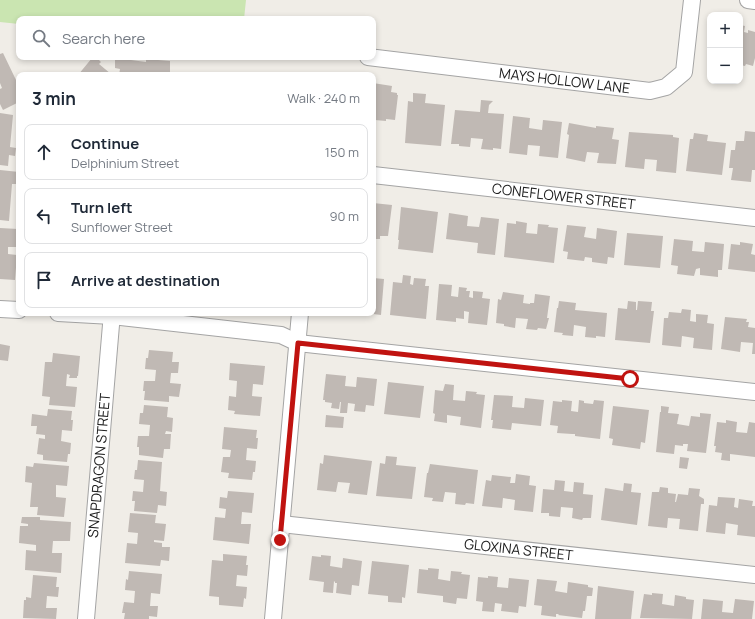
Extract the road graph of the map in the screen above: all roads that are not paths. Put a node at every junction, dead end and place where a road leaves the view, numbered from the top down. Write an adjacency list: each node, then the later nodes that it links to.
1 (692, 0): 4 (street, MAYS HOLLOW LANE)
2 (748, 0): 3 (street)
3 (755, 1)
4 (376, 58)
5 (376, 176): 6 (street, CONEFLOWER STREET)
6 (755, 218)
7 (0, 309): 8 (street)
8 (16, 310)
9 (112, 316): 16 (street, SNAPDRAGON STREET)
10 (120, 316): 12 (street)
11 (300, 316): 12 (street)
12 (298, 343): 13 (street); 14 (street)
13 (755, 392)
14 (281, 524): 15 (street, GLOXINA STREET); 17 (street)
15 (755, 575)
16 (86, 619)
17 (273, 619)

